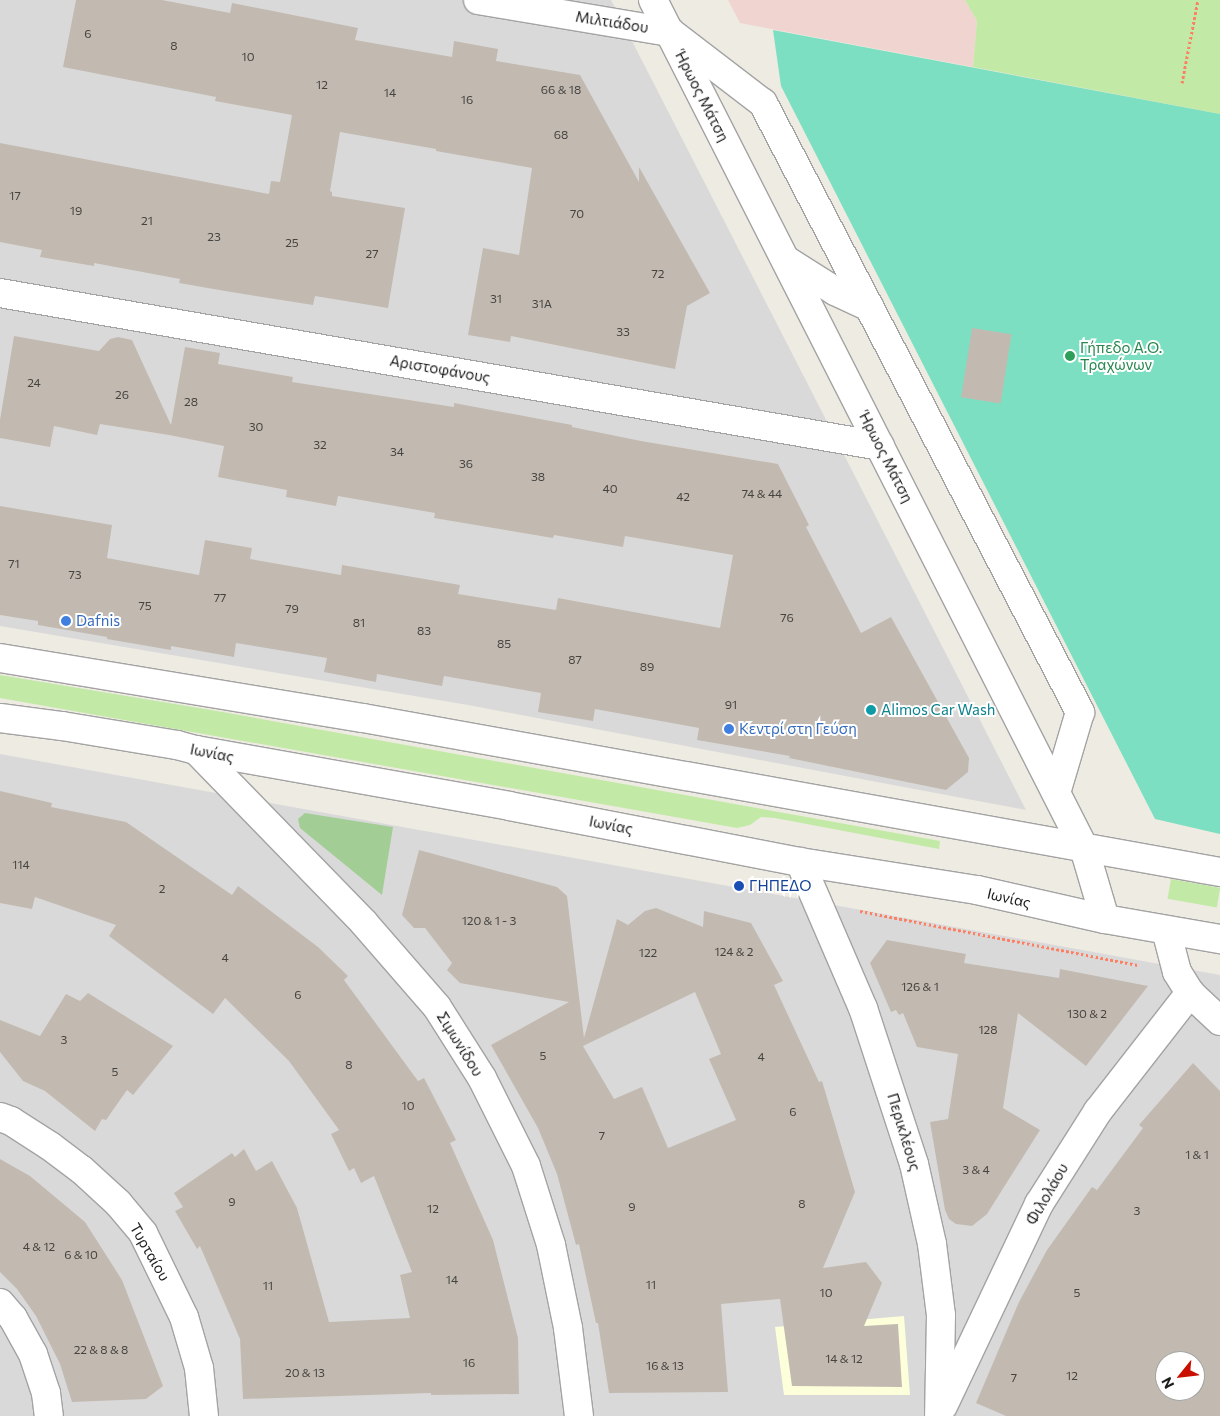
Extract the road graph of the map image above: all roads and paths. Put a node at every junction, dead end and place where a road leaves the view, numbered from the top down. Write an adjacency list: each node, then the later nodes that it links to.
1 (478, 0): 4 (street, Μιλτιάδου)
2 (653, 0): 5 (street, Ήρωος Μάτση)
3 (1198, 0): 6 (path)
4 (528, 4): 5 (street, Μιλτιάδου)
5 (670, 32): 7 (street, Ήρωος Μάτση); 9 (street)
6 (1182, 83)
7 (785, 259): 9 (street); 10 (street, Ήρωος Μάτση)
8 (0, 292): 10 (street, Αριστοφάνους)
9 (869, 307): 14 (street)
10 (880, 446): 14 (street, Ήρωος Μάτση)
11 (0, 658): 15 (street)
12 (0, 718): 13 (street, Ιωνίας)
13 (196, 750): 16 (street, Ιωνίας); 27 (street, Σιμωνίδου)
14 (1056, 793): 15 (street, Ήρωος Μάτση)
15 (1084, 848): 17 (street); 18 (street, Ήρωος Μάτση)
16 (800, 862): 18 (street, Ιωνίας); 28 (street, Περικλέους)
17 (1220, 872)
18 (1105, 919): 19 (street, Ιωνίας)
19 (1166, 930): 20 (street, Ιωνίας); 21 (street)
20 (1220, 939)
21 (1190, 993): 22 (street); 28 (street, Φιλολάου)
22 (1220, 1021)
23 (0, 1117): 26 (street, Τυρταίου)
24 (0, 1303): 25 (street)
25 (49, 1416)
26 (204, 1416)
27 (579, 1416)
28 (939, 1416)

